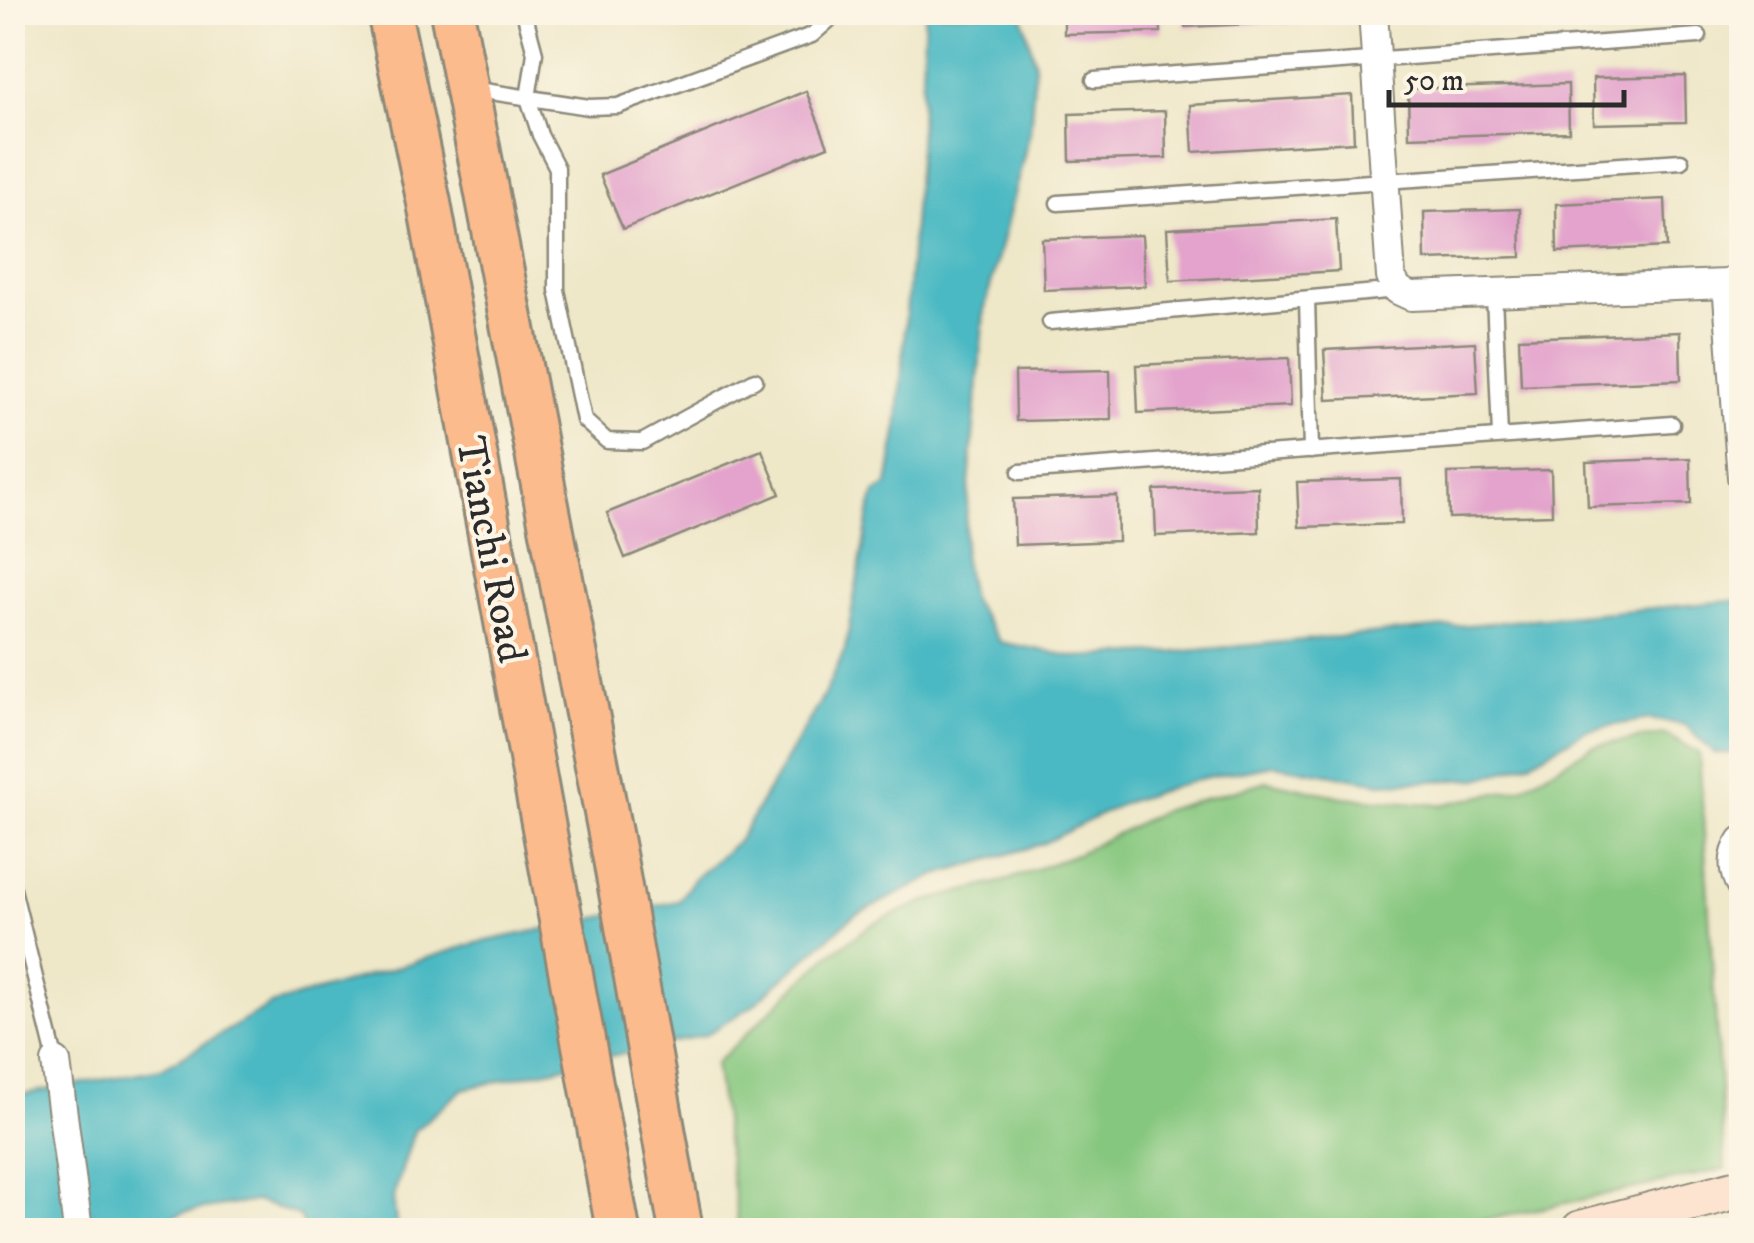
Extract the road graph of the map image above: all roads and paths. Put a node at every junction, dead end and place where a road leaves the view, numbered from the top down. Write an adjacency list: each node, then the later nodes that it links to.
1 (389, 12): 31 (main road, Tianchi Road)
2 (452, 12): 9 (main road, Tianchi Road)
3 (524, 12): 10 (lane)
4 (838, 12): 10 (lane)
5 (1373, 12): 7 (street)
6 (1699, 36): 7 (lane)
7 (1376, 58): 8 (lane); 12 (street)
8 (1094, 80)
9 (467, 88): 10 (lane); 32 (main road, Tianchi Road)
10 (528, 98): 19 (lane)
11 (1681, 161): 12 (lane)
12 (1385, 182): 13 (lane); 15 (street)
13 (1058, 204)
14 (1734, 281): 16 (street); 24 (street)
15 (1398, 290): 16 (street); 17 (lane)
16 (1494, 295): 21 (lane)
17 (1307, 298): 18 (lane); 22 (lane)
18 (1050, 322)
19 (755, 380)
20 (1672, 424): 21 (lane)
21 (1500, 436): 22 (lane)
22 (1310, 450): 23 (lane)
23 (1020, 472)
24 (1742, 476)
25 (1742, 841): 27 (street)
26 (12, 885): 28 (lane)
27 (1742, 887)
28 (56, 1062): 30 (street)
29 (1739, 1185): 33 (main road)
30 (78, 1230)
31 (618, 1230)
32 (681, 1230)
33 (1582, 1230)

